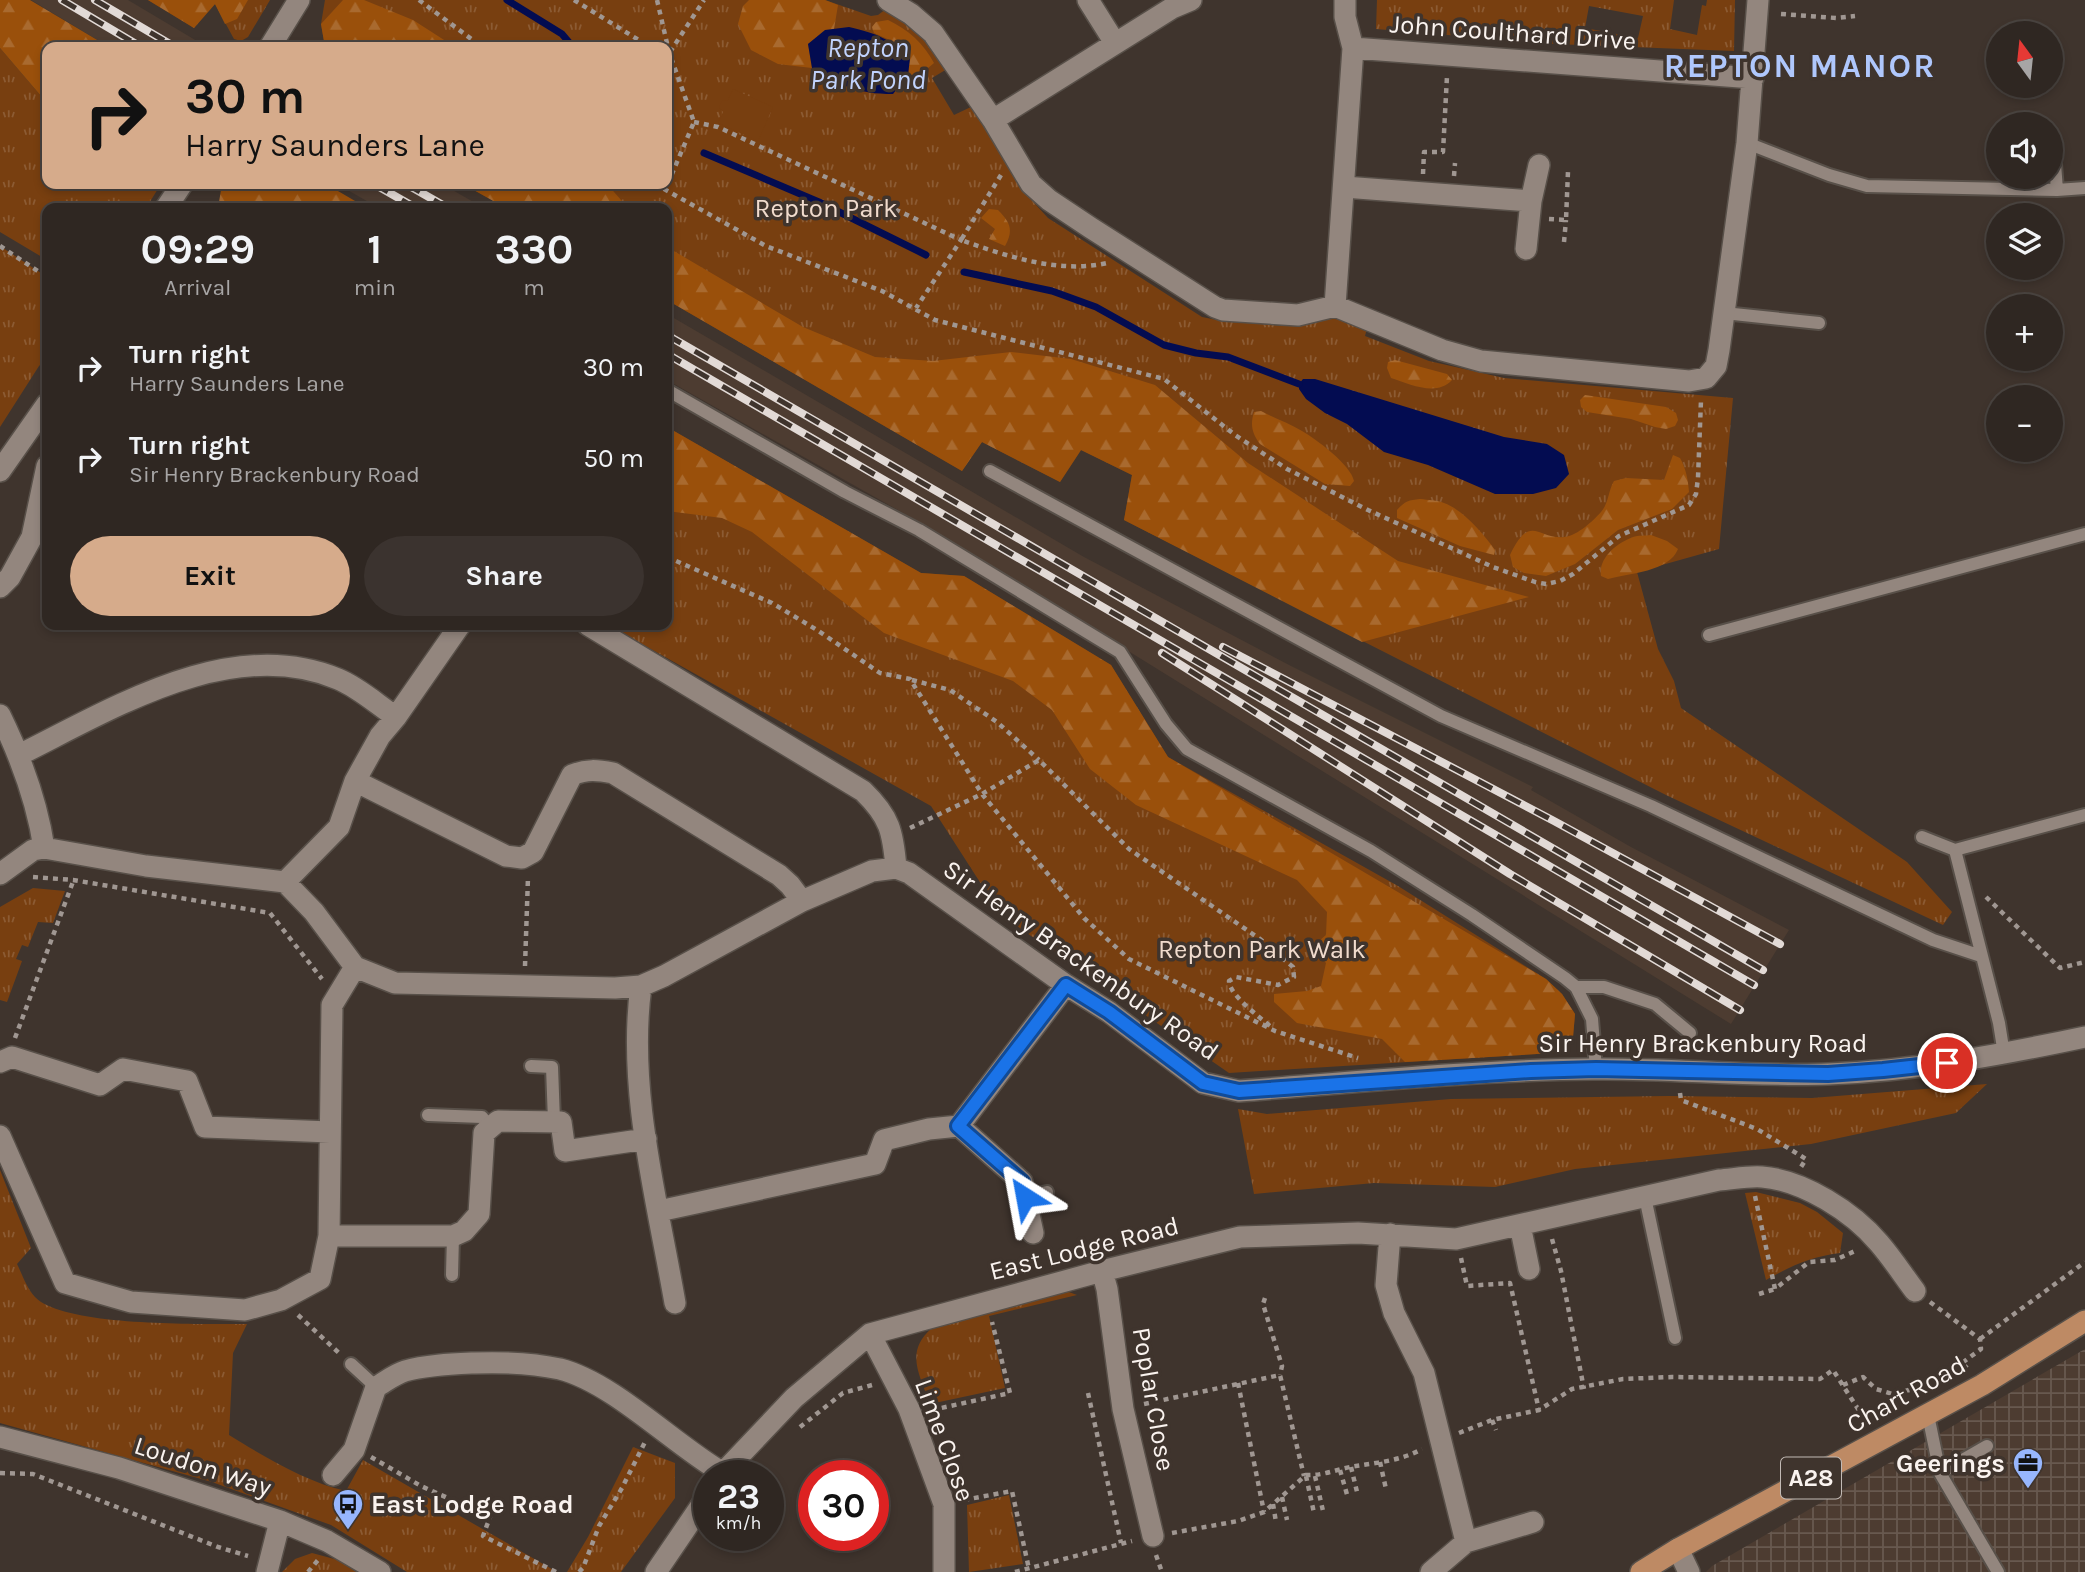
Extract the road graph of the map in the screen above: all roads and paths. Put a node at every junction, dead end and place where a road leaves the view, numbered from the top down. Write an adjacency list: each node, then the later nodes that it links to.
1 (299, 0): 13 (street)
2 (419, 0): 14 (path)
3 (574, 0): 15 (path)
4 (657, 0): 16 (path)
5 (704, 0): 18 (path)
6 (888, 0): 23 (street)
7 (1088, 0): 17 (street)
8 (1191, 0): 17 (street)
9 (1345, 0): 19 (street)
10 (1758, 0): 22 (street)
11 (1781, 14): 12 (path)
12 (1855, 16)
13 (273, 42)
14 (475, 42)
15 (642, 42)
16 (666, 42)
17 (1115, 43): 23 (street)
18 (672, 46)
19 (1353, 48): 22 (street, John Coulthard Drive); 31 (street)
20 (672, 63): 24 (path)
21 (1447, 72): 26 (path)
22 (1753, 78): 25 (street)
23 (993, 120): 41 (street)
24 (694, 122): 30 (path); 37 (path)
25 (1746, 143): 34 (lane); 45 (street)
26 (1423, 162)
27 (1539, 165): 35 (street)
28 (1006, 167): 37 (path)
29 (1568, 171): 36 (path)
30 (672, 174)
31 (1345, 187): 35 (street); 43 (street)
32 (2085, 188): 34 (lane)
33 (668, 189): 44 (path)
34 (2057, 190)
35 (1530, 209): 36 (path); 40 (street)
36 (1566, 220): 38 (path)
37 (961, 240): 41 (path); 44 (path)
38 (1564, 242)
39 (0, 246): 42 (path)
40 (1526, 249)
41 (1124, 250): 43 (street)
42 (42, 274)
43 (1335, 306): 47 (street)
44 (916, 309): 47 (path)
45 (1724, 313): 46 (lane); 47 (street)
46 (1819, 323)
47 (1704, 379)
48 (672, 393): 86 (lane)
49 (42, 411): 50 (street)
50 (0, 471)
51 (990, 471): 80 (lane)
52 (42, 490): 55 (street)
53 (2085, 534): 58 (lane)
54 (672, 559): 59 (path)
55 (0, 587)
56 (457, 630): 60 (street)
57 (596, 630): 67 (street)
58 (1709, 635)
59 (910, 680): 63 (path); 65 (path)
60 (396, 717): 62 (street); 64 (street)
61 (2, 726): 62 (street)
62 (19, 755): 69 (street)
63 (1039, 760): 65 (path); 88 (path)
64 (355, 781): 72 (street); 76 (street)
65 (982, 794): 67 (path); 88 (path)
66 (2085, 815): 70 (lane)
67 (893, 836): 73 (street)
68 (1922, 837): 70 (lane)
69 (44, 848): 71 (street); 74 (street)
70 (1955, 850): 78 (lane)
71 (82, 855): 75 (path); 76 (street)
72 (525, 863): 79 (street); 83 (path)
73 (896, 868): 79 (street); 84 (street, Sir Henry Brackenbury Road)
74 (0, 874)
75 (73, 880): 77 (path); 87 (path); 92 (path)
76 (285, 882): 82 (street)
77 (23, 883)
78 (1967, 900): 80 (lane); 81 (path)
79 (802, 901): 85 (street)
80 (1981, 956): 91 (lane)
81 (2085, 962)
82 (355, 967): 83 (street); 87 (street)
83 (524, 985): 85 (street)
84 (1066, 985): 96 (street, Sir Henry Brackenbury Road); 99 (street)
85 (641, 986): 103 (street)
86 (1576, 987): 89 (lane); 94 (lane)
87 (332, 1005): 101 (street)
88 (1275, 1031): 96 (path)
89 (1690, 1033)
90 (2085, 1037): 91 (street, Sir Henry Brackenbury Road)
91 (2004, 1054): 95 (street, Sir Henry Brackenbury Road)
92 (3, 1061): 101 (street)
93 (531, 1066): 98 (lane)
94 (1596, 1069): 95 (street, Sir Henry Brackenbury Road); 96 (street, Sir Henry Brackenbury Road)
95 (1677, 1071): 105 (path)
96 (1366, 1082)
97 (428, 1115): 100 (lane)
98 (554, 1121): 100 (street); 103 (street)
99 (958, 1126): 107 (street); 109 (street)
100 (490, 1127): 115 (street)
101 (330, 1132): 114 (street)
102 (0, 1136): 126 (street)
103 (646, 1139): 109 (street)
104 (1751, 1178): 105 (street, East Lodge Road); 108 (street, East Lodge Road); 122 (path)
105 (1789, 1183): 117 (street, East Lodge Road)
106 (1047, 1192): 107 (lane)
107 (1025, 1197): 112 (street)
108 (1645, 1197): 110 (street, East Lodge Road); 131 (lane)
109 (659, 1211): 127 (street)
110 (1546, 1219): 111 (street, East Lodge Road); 140 (path)
111 (1520, 1225): 116 (street, East Lodge Road); 119 (street)
112 (1033, 1233)
113 (1390, 1234): 116 (street, East Lodge Road); 120 (street, East Lodge Road); 151 (street)
114 (329, 1236): 115 (street); 126 (street)
115 (453, 1236): 121 (lane)
116 (1456, 1239): 143 (path)
117 (1877, 1241): 122 (path); 123 (street, East Lodge Road)
118 (2085, 1262): 132 (path)
119 (1529, 1269)
120 (1102, 1271): 130 (street, East Lodge Road); 142 (street, Poplar Close)
121 (452, 1275)
122 (1775, 1289): 124 (path)
123 (1915, 1291): 132 (path)
124 (1759, 1294)
125 (1265, 1298): 134 (path)
126 (281, 1300): 133 (path)
127 (675, 1303)
128 (1004, 1318): 144 (path)
129 (2085, 1321): 138 (main road, Chart Road / A28)
130 (870, 1334): 135 (street, Lime Close); 156 (street, East Lodge Road)
131 (1675, 1338)
132 (1980, 1339): 138 (path)
133 (351, 1364): 139 (lane)
134 (1280, 1375): 136 (path); 163 (path)
135 (893, 1379): 144 (street, Lime Close); 148 (path)
136 (1238, 1384): 142 (path); 173 (path)
137 (1843, 1385): 140 (path); 145 (path); 152 (path)
138 (1982, 1385): 145 (main road, Chart Road / A28)
139 (376, 1387): 147 (street); 154 (street)
140 (1584, 1389): 143 (path)
141 (1088, 1393): 182 (path)
142 (1123, 1409): 180 (street, Poplar Close)
143 (1539, 1410): 146 (path)
144 (911, 1415): 171 (street, Lime Close)
145 (1926, 1415): 152 (main road, Chart Road / A28); 161 (lane)
146 (1492, 1420): 149 (path); 151 (path)
147 (653, 1425): 155 (street); 189 (path)
148 (799, 1427)
149 (1496, 1430)
150 (0, 1437): 177 (street, Loudon Way)
151 (1441, 1440): 157 (path); 183 (street)
152 (1876, 1443): 184 (main road, Chart Road / A28)
153 (1987, 1446): 161 (lane)
154 (363, 1458): 162 (street); 188 (path)
155 (702, 1460)
156 (735, 1460)
157 (1380, 1462): 158 (path); 166 (path)
158 (1350, 1467): 159 (path); 167 (path)
159 (1340, 1470): 164 (path); 169 (path)
160 (0, 1473): 185 (path)
161 (1940, 1473): 196 (lane)
162 (333, 1475)
163 (1305, 1476): 164 (path); 168 (path); 174 (path)
164 (1315, 1476): 172 (path)
165 (358, 1480): 181 (path)
166 (1386, 1489)
167 (1358, 1496)
168 (1282, 1497): 170 (path); 176 (path)
169 (1348, 1498)
170 (1273, 1503): 173 (path); 178 (path)
171 (944, 1504): 186 (path); 191 (street, Lime Close)
172 (1323, 1511)
173 (1264, 1512): 180 (path)
174 (1314, 1513)
175 (693, 1518): 190 (street)
176 (1287, 1520)
177 (280, 1521): 181 (street, Loudon Way); 185 (street)
178 (1276, 1522)
179 (1533, 1522): 183 (street)
180 (1153, 1536): 182 (path)
181 (327, 1541): 187 (street, Loudon Way)
182 (1121, 1542): 186 (path)
183 (1466, 1542): 193 (street)
184 (1678, 1549): 194 (main road, Chart Road / A28); 195 (street)
185 (268, 1567)
186 (1029, 1569): 192 (path)
187 (380, 1572)
188 (556, 1572)
189 (579, 1572)
190 (656, 1572)
191 (944, 1572)
192 (1015, 1572)
193 (1431, 1572)
194 (1641, 1572)
195 (1689, 1572)
196 (1998, 1572)

